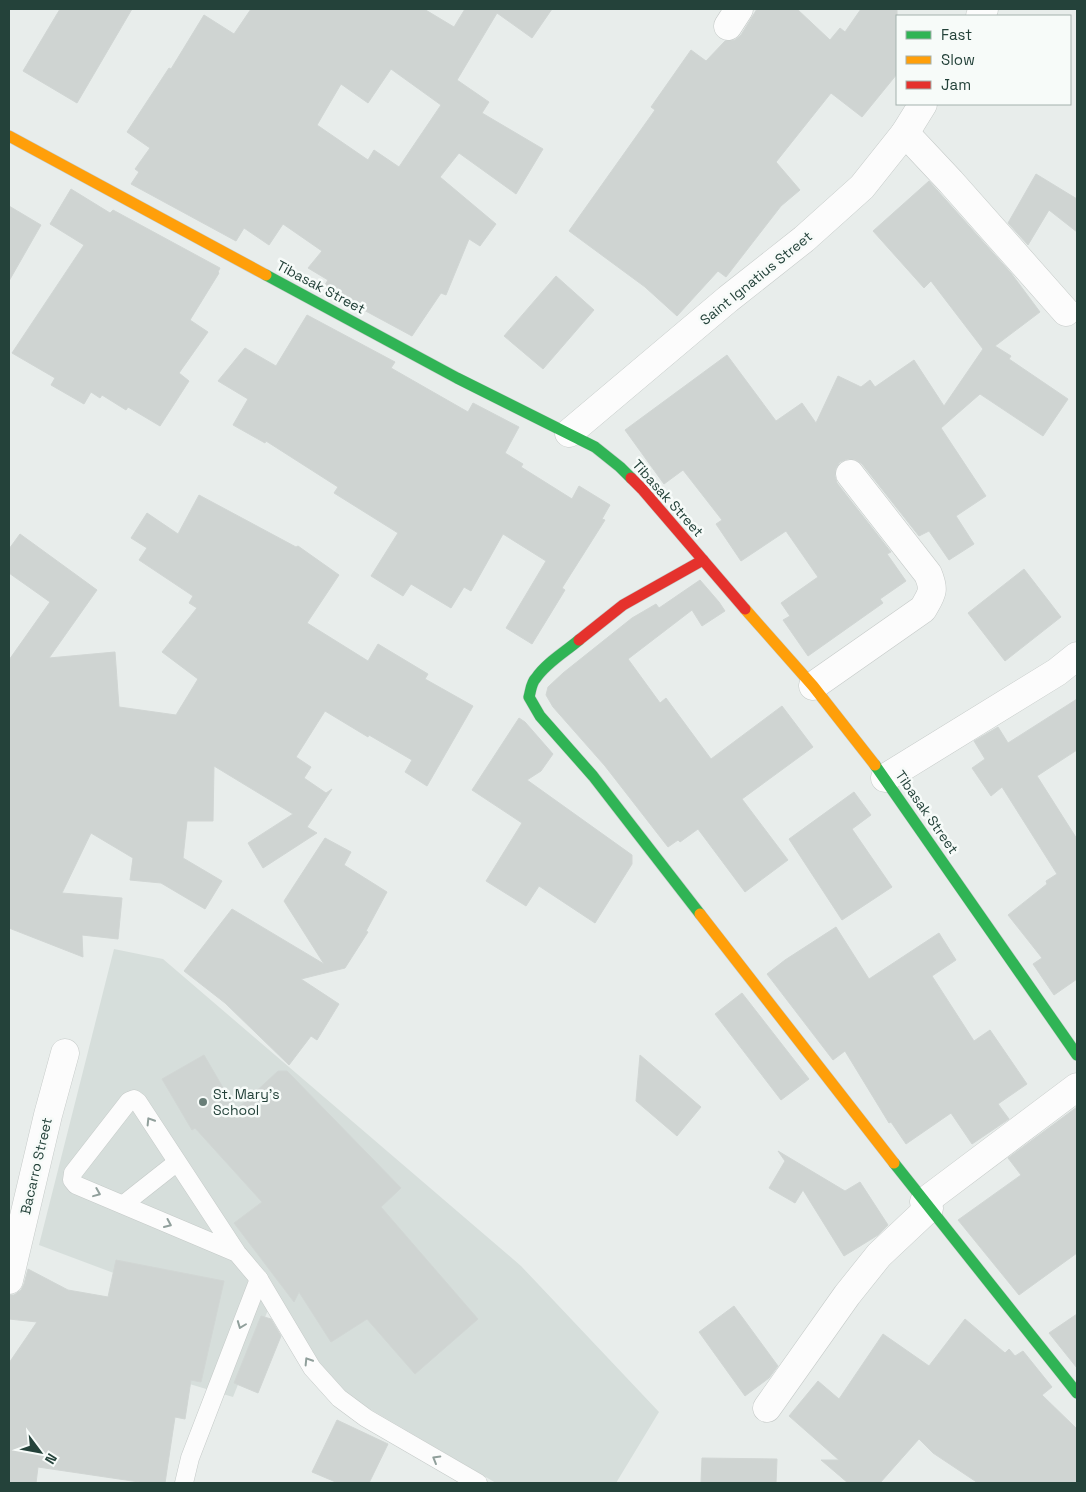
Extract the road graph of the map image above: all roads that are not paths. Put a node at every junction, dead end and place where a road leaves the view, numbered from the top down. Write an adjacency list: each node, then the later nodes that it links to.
1 (923, 105): 2 (street, Saint Ignatius Street)
2 (904, 133): 4 (street); 5 (street, Saint Ignatius Street)
3 (9, 136): 5 (street, Tibasak Street)
4 (1066, 312)
5 (569, 433): 7 (street, Tibasak Street)
6 (850, 474): 9 (street)
7 (703, 560): 9 (street, Tibasak Street); 16 (street)
8 (1077, 656): 10 (street)
9 (813, 686): 10 (street, Tibasak Street)
10 (885, 778): 12 (street, Tibasak Street)
11 (65, 1053): 19 (street, Bacarro Street)
12 (1077, 1055)
13 (1077, 1087): 16 (street)
14 (176, 1163): 15 (lane); 15 (lane, one-way to 15); 17 (lane)
15 (124, 1204): 17 (lane, one-way to 17)
16 (926, 1206): 20 (street); 21 (street)
17 (237, 1253): 18 (lane)
18 (259, 1279): 22 (lane, one-way to 22); 23 (lane, one-way to 18)
19 (9, 1280)
20 (1077, 1393)
21 (768, 1408)
22 (184, 1483)
23 (478, 1483)

